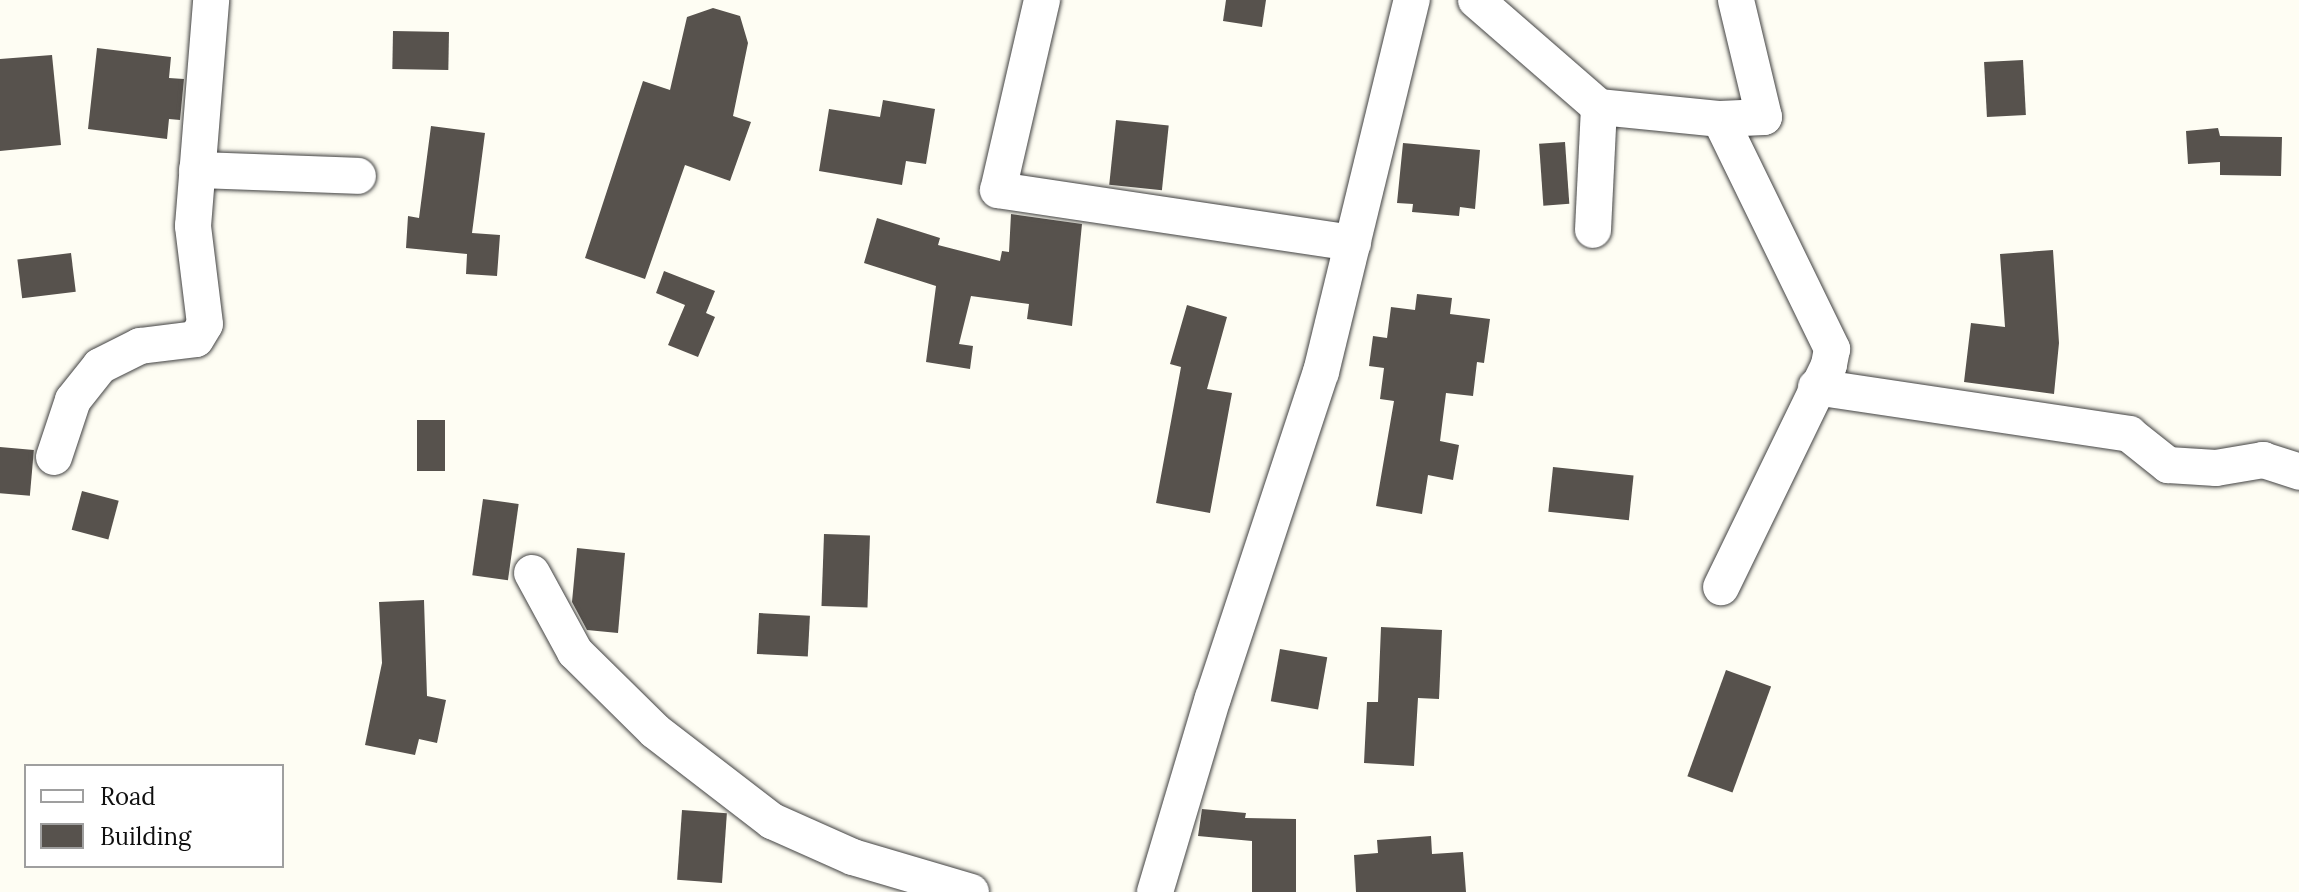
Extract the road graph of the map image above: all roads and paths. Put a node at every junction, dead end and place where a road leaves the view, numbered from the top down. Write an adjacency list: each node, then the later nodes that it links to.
1 (211, 0): 8 (street)
2 (1042, 0): 11 (street)
3 (1412, 0): 11 (street)
4 (1476, 0): 6 (street)
5 (1736, 0): 7 (street)
6 (1599, 107): 7 (street); 10 (street)
7 (1720, 119): 12 (street)
8 (197, 170): 9 (street); 13 (street)
9 (358, 176)
10 (1593, 230)
11 (1353, 243): 18 (street)
12 (1816, 387): 14 (street); 16 (street)
13 (54, 457)
14 (2299, 472)
15 (532, 573): 17 (street)
16 (1721, 587)
17 (971, 892)
18 (1155, 892)

